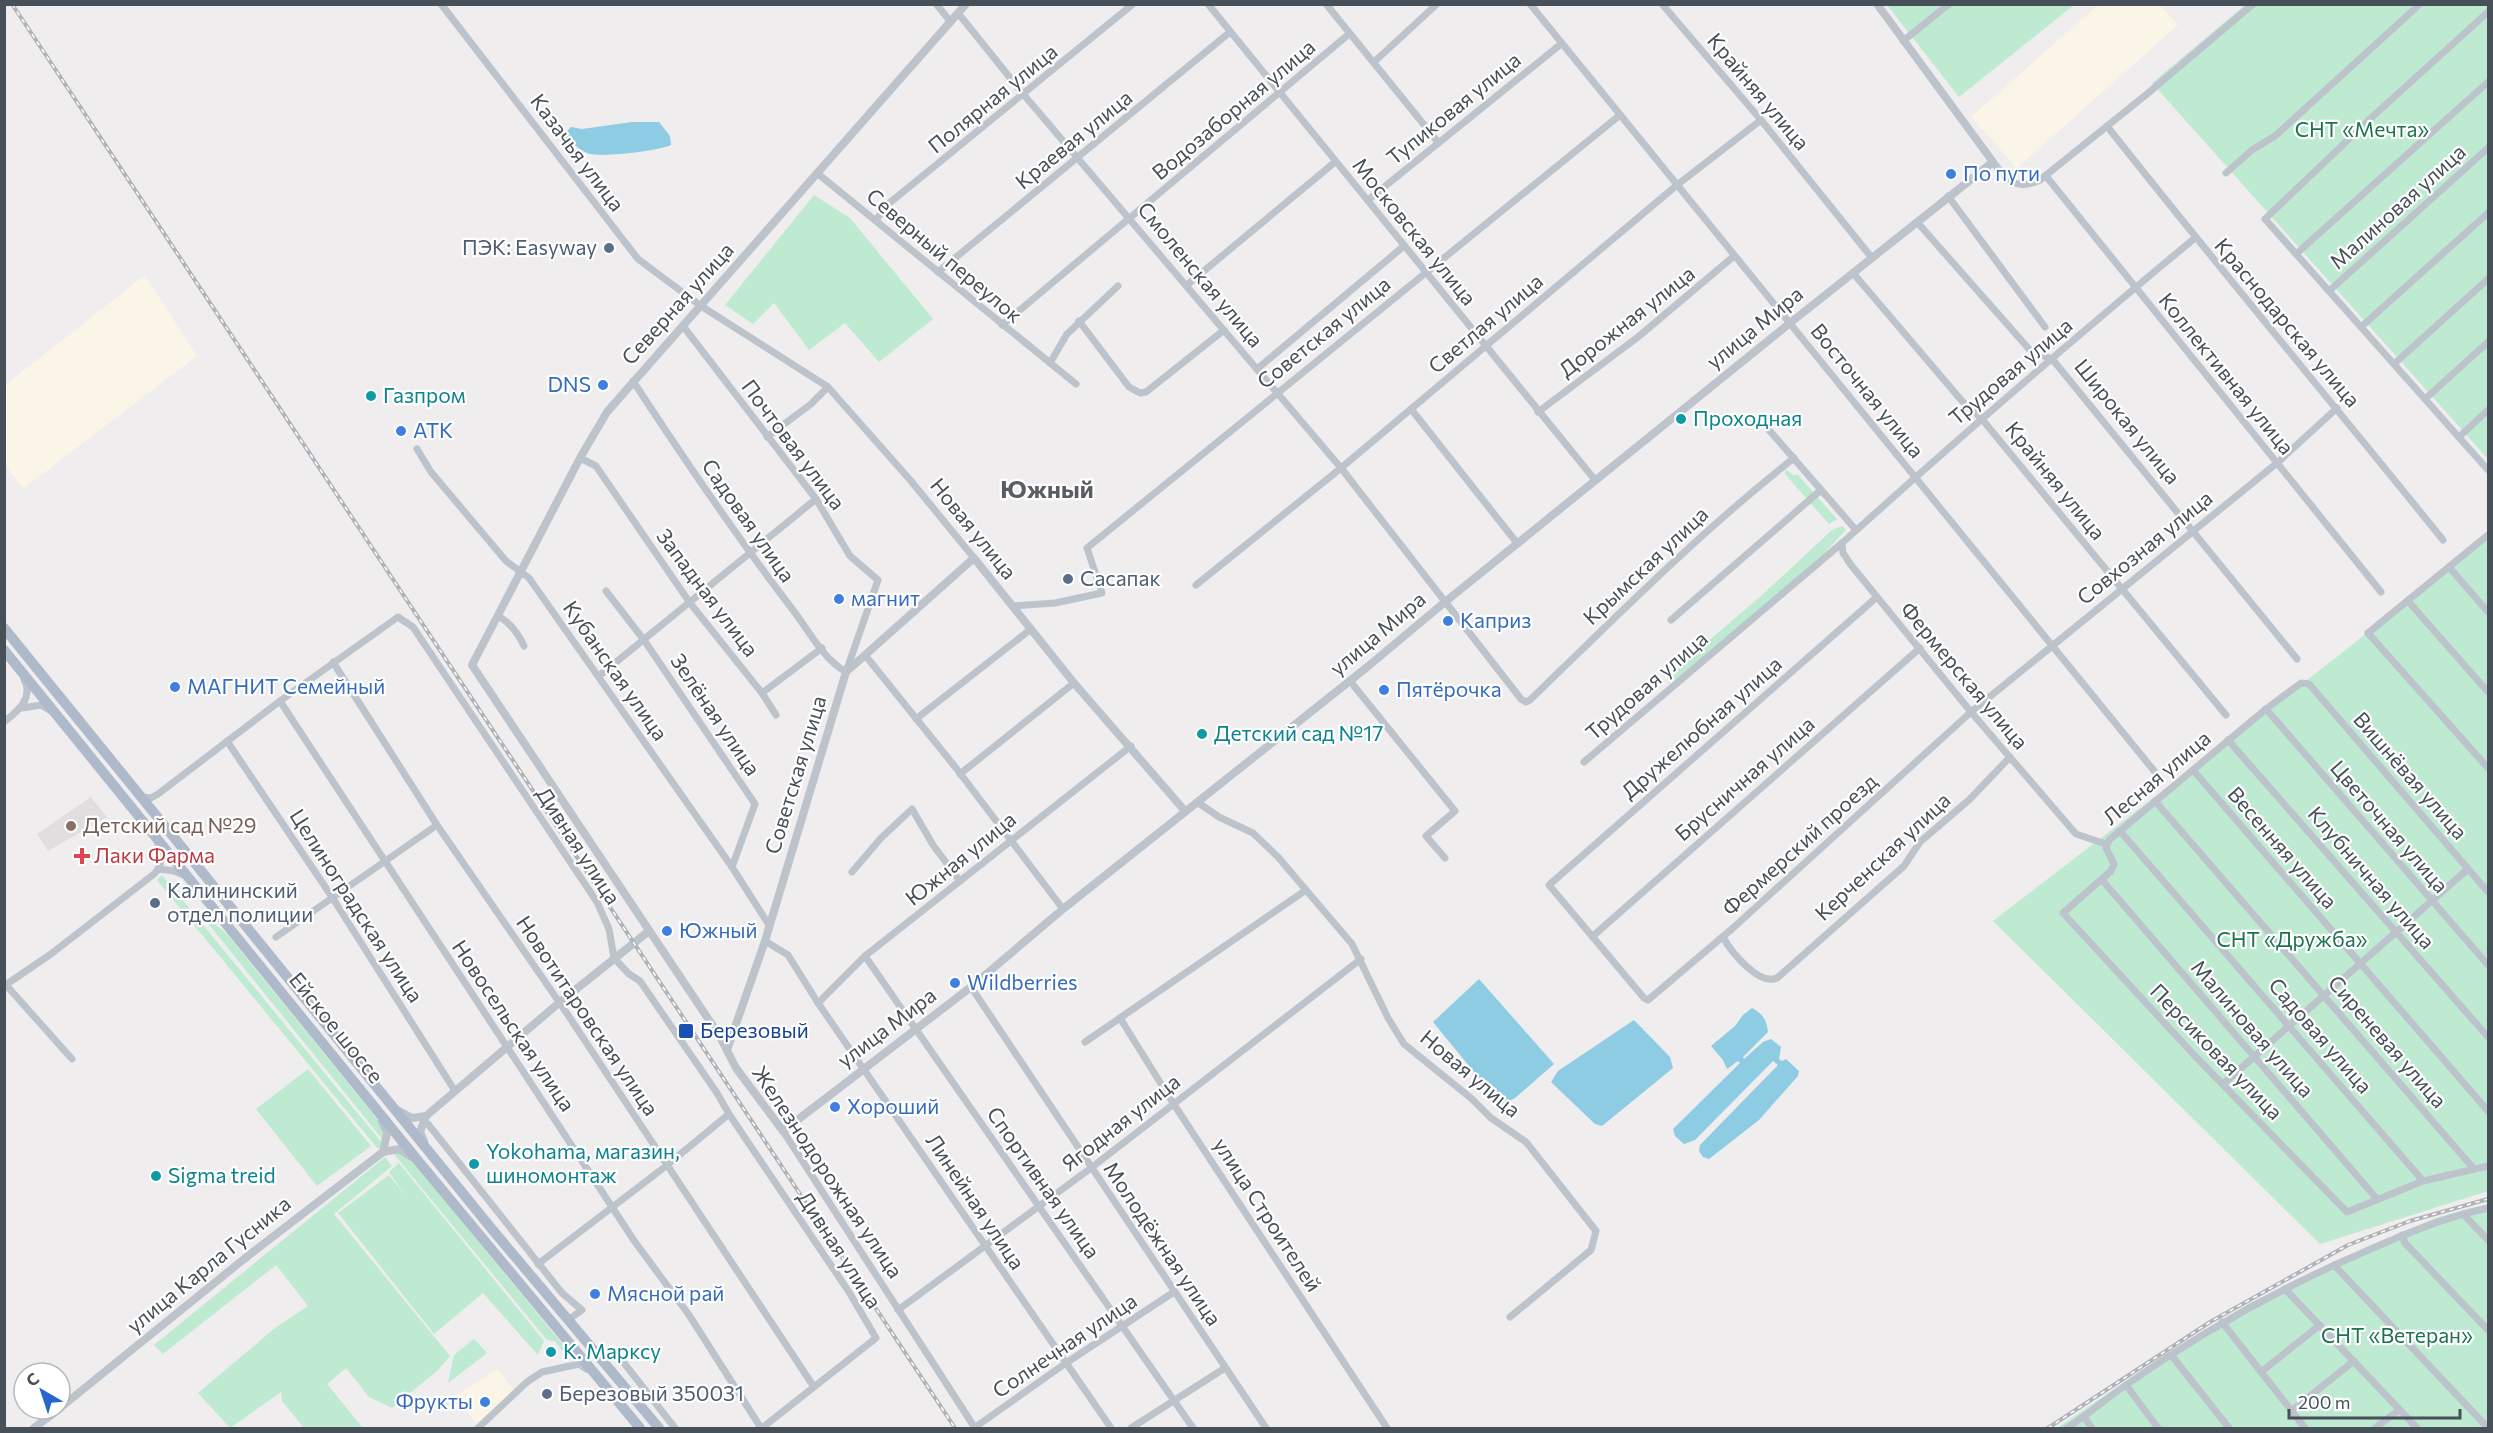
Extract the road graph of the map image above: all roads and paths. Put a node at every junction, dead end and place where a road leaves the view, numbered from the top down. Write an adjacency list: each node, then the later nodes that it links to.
1 (936, 4): 16 (street)
2 (966, 4): 15 (street, Северная улица)
3 (1133, 4): 24 (street, Полярная улица)
4 (1208, 4): 17 (street, Московская улица)
5 (1326, 4): 18 (street)
6 (1437, 4): 21 (street)
7 (1530, 4): 20 (street, Восточная улица)
8 (1662, 4): 26 (street, Крайняя улица)
9 (1877, 4): 19 (street)
10 (1949, 4): 19 (street)
11 (2253, 4): 27 (street)
12 (2420, 4): 34 (street)
13 (442, 5): 56 (street, Казачья улица)
14 (2488, 12): 45 (street)
15 (958, 13): 16 (street, Северная улица); 24 (street, Смоленская улица)
16 (951, 22): 33 (street, Северная улица)
17 (1230, 32): 23 (street, Московская улица); 30 (street, Краевая улица)
18 (1349, 34): 21 (street); 23 (street, Водозаборная улица)
19 (1903, 41): 32 (street)
20 (1561, 44): 25 (street, Восточная улица); 28 (street, Тупиковая улица)
21 (1374, 62): 28 (street)
22 (2488, 82): 45 (street)
23 (1279, 94): 31 (street, Московская улица); 40 (street, Водозаборная улица)
24 (1024, 95): 30 (street, Смоленская улица); 41 (street, Полярная улица)
25 (1620, 115): 36 (street, Восточная улица); 49 (street, Советская улица)
26 (1761, 120): 36 (street, Светлая улица); 47 (street, Крайняя улица)
27 (2107, 126): 35 (street); 43 (street, Краснодарская улица)
28 (1438, 142): 38 (street, Тупиковая улица)
29 (2488, 148): 55 (street, Малиновая улица)
30 (1079, 158): 40 (street, Смоленская улица); 48 (street, Краевая улица)
31 (1335, 162): 38 (street, Московская улица); 52 (street)
32 (1993, 162): 35 (street); 37 (street, улица Мира)
33 (817, 173): 41 (street, Северный переулок); 56 (street, Северная улица)
34 (2226, 173)
35 (2046, 176): 54 (street, Коллективная улица)
36 (1677, 185): 46 (street, Восточная улица); 65 (street, Светлая улица)
37 (1948, 196): 42 (street, улица Мира); 61 (street)
38 (1368, 200): 44 (street, Московская улица)
39 (2488, 213): 62 (street)
40 (1130, 218): 52 (street, Смоленская улица); 59 (street, Водозаборная улица)
41 (876, 220): 48 (street, Северный переулок)
42 (1917, 222): 47 (street, улица Мира); 66 (street, Широкая улица)
43 (2195, 238): 54 (street, Трудовая улица); 75 (street, Краснодарская улица)
44 (1404, 246): 49 (street, Московская улица); 69 (street, Советская улица)
45 (2296, 254): 55 (street)
46 (1734, 256): 58 (street, Восточная улица); 78 (street, Дорожная улица)
47 (1872, 258): 50 (street, улица Мира)
48 (938, 272): 59 (street, Северный переулок)
49 (1425, 273): 65 (street, Московская улица); 73 (street, Советская улица)
50 (1853, 273): 58 (street, улица Мира); 79 (street, Крайняя улица)
51 (2488, 279): 68 (street)
52 (1187, 285): 63 (street, Смоленская улица)
53 (1118, 286): 57 (street)
54 (2136, 287): 66 (street, Трудовая улица); 86 (street, Коллективная улица)
55 (2329, 291): 62 (street)
56 (701, 306): 60 (street, Северная улица); 72 (street, Новая улица)
57 (1079, 321): 63 (street); 67 (street)
58 (1790, 323): 89 (street, Восточная улица); 90 (street, улица Мира)
59 (1002, 325): 67 (street, Северный переулок)
60 (683, 326): 70 (street, Северная улица); 81 (street, Почтовая улица)
61 (2044, 327)
62 (2361, 327): 68 (street)
63 (1224, 330): 69 (street, Смоленская улица)
64 (2488, 342): 74 (street)
65 (1484, 346): 76 (street, Светлая улица); 78 (street, Московская улица)
66 (2053, 360): 79 (street, Трудовая улица); 93 (street, Широкая улица)
67 (1050, 363): 71 (street, Северный переулок)
68 (2394, 364): 74 (street)
69 (1257, 369): 73 (street, Смоленская улица)
70 (633, 381): 84 (street, Северная улица); 99 (street, Садовая улица)
71 (1076, 384)
72 (828, 387): 81 (street); 100 (street, Новая улица)
73 (1278, 394): 87 (street, Смоленская улица); 111 (street, Советская улица)
74 (2425, 399): 82 (street)
75 (2337, 408): 86 (street, Совхозная улица); 96 (street, Краснодарская улица)
76 (1411, 409): 87 (street, Светлая улица); 97 (street)
77 (2488, 410): 82 (street)
78 (1538, 412): 90 (street, Московская улица)
79 (1981, 418): 89 (street, Трудовая улица); 104 (street, Крайняя улица)
80 (1768, 430): 85 (street)
81 (767, 437): 92 (street, Почтовая улица)
82 (2459, 437): 88 (street)
83 (417, 449): 102 (street, Кубанская улица)
84 (580, 458): 102 (street, Северная улица); 110 (street, Западная улица)
85 (1794, 458): 91 (street); 136 (street, Крымская улица)
86 (2277, 463): 93 (street, Совхозная улица); 106 (street, Коллективная улица)
87 (1341, 468): 103 (street, Светлая улица); 109 (street, Смоленская улица)
88 (2488, 470)
89 (1915, 477): 94 (street, Трудовая улица); 118 (street, Восточная улица)
90 (1595, 480): 97 (street, улица Мира)
91 (1821, 490): 94 (street); 114 (street)
92 (816, 499): 99 (street); 128 (street, Почтовая улица)
93 (2193, 531): 104 (street, Совхозная улица); 124 (street, Широкая улица)
94 (1853, 533): 98 (street)
95 (2488, 536): 101 (street)
96 (2443, 540)
97 (1517, 543): 109 (street, улица Мира)
98 (1842, 543): 107 (street, Фермерская улица); 149 (street, Трудовая улица)
99 (748, 552): 110 (street); 120 (street, Садовая улица)
100 (974, 558): 111 (street, Новая улица); 123 (street)
101 (2449, 567): 108 (street); 112 (street)
102 (521, 571): 113 (street, Северная улица); 129 (street, Кубанская улица)
103 (1196, 585)
104 (2121, 588): 118 (street, Совхозная улица); 142 (street, Крайняя улица)
105 (606, 591): 117 (street, Зелёная улица)
106 (2381, 592)
107 (1877, 597): 121 (street, Фермерская улица); 182 (street, Дружелюбная улица)
108 (2408, 601): 133 (street); 150 (street)
109 (1445, 602): 130 (street, улица Мира); 136 (street, Смоленская улица)
110 (690, 603): 117 (street); 134 (street, Западная улица)
111 (1012, 606): 116 (street, Новая улица)
112 (2488, 612)
113 (498, 616): 119 (street); 127 (street, Северная улица)
114 (1671, 620)
115 (4, 628): 155 (main road, Ейское шоссе)
116 (1031, 629): 131 (street, Новая улица); 143 (street)
117 (644, 640): 129 (street); 167 (street, Зелёная улица)
118 (2052, 644): 139 (street, Совхозная улица); 152 (street, Восточная улица)
119 (524, 645)
120 (822, 648): 128 (street, Садовая улица); 134 (street)
121 (1920, 648): 139 (street, Фермерская улица); 182 (street, Брусничная улица)
122 (4, 650): 125 (main road, Ейское шоссе)
123 (865, 655): 128 (street); 143 (street)
124 (2297, 659)
125 (13, 660): 137 (street); 140 (main road, Ейское шоссе)
126 (333, 662): 135 (street); 161 (street, Новотитаровская улица); 187 (street, Дивная улица)
127 (472, 665): 180 (street, Железнодорожная улица)
128 (846, 672): 179 (street, Советская улица)
129 (599, 676): 167 (street, Кубанская улица)
130 (1350, 681): 157 (street, улица Мира); 165 (street)
131 (1074, 682): 147 (street, Новая улица); 153 (street)
132 (2305, 682): 138 (street, Лесная улица); 169 (street, Вишнёвая улица)
133 (2488, 692)
134 (762, 693): 141 (street, Западная улица)
135 (280, 701): 146 (street); 166 (street, Новосельская улица)
136 (1526, 702)
137 (22, 708): 140 (street); 144 (street)
138 (2266, 709): 145 (street, Лесная улица); 177 (street, Цветочная улица)
139 (1971, 712): 148 (street, Фермерская улица); 183 (street, Фермерский проезд)
140 (57, 714): 160 (main road, Ейское шоссе)
141 (776, 715)
142 (2226, 715)
143 (915, 719): 153 (street)
144 (4, 722)
145 (2228, 740): 151 (street, Лесная улица); 181 (street, Клубничная улица)
146 (227, 741): 154 (street); 176 (street, Целиноградская улица)
147 (1131, 746): 158 (street, Новая улица); 163 (street, Южная улица)
148 (2010, 757): 164 (street, Фермерская улица); 183 (street, Керченская улица)
149 (1584, 762)
150 (2488, 768)
151 (2193, 770): 156 (street, Лесная улица); 189 (street, Весенняя улица)
152 (2155, 772)
153 (960, 774): 163 (street)
154 (158, 794): 155 (street); 159 (street)
155 (141, 797): 159 (main road, Ейское шоссе)
156 (2155, 801): 162 (street, Лесная улица); 193 (street, Сиреневая улица)
157 (1197, 802): 158 (street, улица Мира); 174 (street, Новая улица)
158 (1185, 811): 178 (street, улица Мира)
159 (155, 814): 210 (main road, Ейское шоссе)
160 (143, 821): 168 (street); 171 (main road, Ейское шоссе)
161 (437, 825): 166 (street); 194 (street, Новотитаровская улица)
162 (2120, 831): 164 (street, Лесная улица); 197 (street, Садовая улица)
163 (1010, 840): 173 (street, Южная улица); 178 (street)
164 (2106, 844): 172 (street, Лесная улица)
165 (1445, 858)
166 (385, 861): 176 (street); 201 (street, Новосельская улица)
167 (732, 867): 179 (street, Кубанская улица)
168 (159, 869): 171 (street); 191 (street)
169 (2468, 869): 175 (street, Вишнёвая улица); 177 (street)
170 (852, 872): 173 (street)
171 (189, 877): 208 (main road, Ейское шоссе)
172 (2102, 880): 203 (street, Малиновая улица); 206 (street, Персиковая улица)
173 (960, 881): 186 (street, Южная улица)
174 (1306, 890): 188 (street, Новая улица); 196 (street)
175 (2488, 892)
176 (332, 897): 184 (street); 207 (street, Целиноградская улица)
177 (2431, 900): 181 (street); 190 (street, Цветочная улица)
178 (1063, 909): 192 (street, улица Мира)
179 (769, 925): 185 (street, Советская улица)
180 (649, 930): 187 (street); 202 (street, Железнодорожная улица)
181 (2396, 931): 189 (street); 199 (street, Клубничная улица)
182 (1593, 936): 183 (street, Фермерский проезд)
183 (1723, 937)
184 (276, 938)
185 (765, 941): 195 (street, Линейная улица); 202 (street, Советская улица)
186 (865, 956): 195 (street, Южная улица); 198 (street, Спортивная улица)
187 (614, 958): 194 (street); 212 (street, Дивная улица)
188 (1361, 959): 209 (street, Ягодная улица); 236 (street, Новая улица)
189 (2360, 962): 193 (street); 211 (street, Весенняя улица)
190 (2488, 965)
191 (5, 985): 204 (street)
192 (971, 987): 198 (street, улица Мира); 220 (street, Молодёжная улица)
193 (2324, 994): 197 (street); 221 (street, Сиреневая улица)
194 (560, 1002): 201 (street); 218 (street, Новотитаровская улица)
195 (818, 1003): 205 (street, Линейная улица)
196 (1120, 1018): 200 (street); 209 (street, улица Строителей)
197 (2289, 1025): 203 (street); 222 (street, Садовая улица)
198 (916, 1029): 205 (street, улица Мира); 225 (street, Спортивная улица)
199 (2488, 1037)
200 (1084, 1042)
201 (507, 1047): 207 (street); 224 (street, Новосельская улица)
202 (727, 1050): 214 (street, Железнодорожная улица)
203 (2253, 1056): 206 (street); 223 (street, Малиновая улица)
204 (72, 1059)
205 (865, 1068): 214 (street, улица Мира); 230 (street, Линейная улица)
206 (2223, 1084): 223 (street, Персиковая улица)
207 (455, 1090): 213 (street)
208 (368, 1099): 215 (street); 217 (main road, Ейское шоссе)
209 (1173, 1103): 220 (street, Ягодная улица); 268 (street, улица Строителей)
210 (393, 1107): 213 (street); 216 (main road, Ейское шоссе)
211 (2488, 1111)
212 (729, 1114): 218 (street); 252 (street, Дивная улица)
213 (427, 1120): 216 (street); 231 (street)
214 (783, 1131): 235 (street, Железнодорожная улица)
215 (383, 1152): 217 (street); 253 (street, улица Карла Гусника)
216 (435, 1159): 237 (main road, Ейское шоссе)
217 (419, 1162): 242 (main road, Ейское шоссе)
218 (666, 1166): 224 (street); 252 (street, Новотитаровская улица)
219 (2488, 1166): 221 (street)
220 (1091, 1168): 225 (street, Ягодная улица); 234 (street, Молодёжная улица)
221 (2474, 1169): 222 (street)
222 (2423, 1181): 223 (street)
223 (2377, 1199)
224 (613, 1206): 231 (street); 262 (street, Новосельская улица)
225 (1038, 1206): 230 (street, Ягодная улица); 240 (street, Спортивная улица)
226 (2488, 1208): 227 (street)
227 (2463, 1214): 228 (street); 229 (street)
228 (2402, 1235): 232 (street); 241 (street)
229 (2488, 1240)
230 (984, 1246): 235 (street, Ягодная улица); 246 (street, Линейная улица)
231 (538, 1264): 237 (street)
232 (2334, 1265): 233 (street); 276 (street)
233 (2285, 1288): 238 (street); 239 (street)
234 (1174, 1292): 240 (street, Солнечная улица); 248 (street, Молодёжная улица)
235 (898, 1310): 263 (street, Железнодорожная улица)
236 (1510, 1317)
237 (568, 1320): 260 (main road, Ейское шоссе)
238 (2222, 1322): 243 (street); 250 (street)
239 (2320, 1325): 244 (street); 250 (street)
240 (1123, 1326): 246 (street, Солнечная улица); 254 (street, Спортивная улица)
241 (2488, 1330)
242 (563, 1336): 247 (street); 249 (main road, Ейское шоссе)
243 (2172, 1356): 251 (street); 272 (street)
244 (2354, 1361): 255 (street); 256 (street)
245 (624, 1363): 261 (street)
246 (1066, 1363): 263 (street, Солнечная улица); 264 (street, Линейная улица)
247 (568, 1365): 249 (street); 258 (street)
248 (1225, 1368): 254 (street); 267 (street, Молодёжная улица)
249 (592, 1371): 259 (main road, Ейское шоссе)
250 (2261, 1372): 256 (street)
251 (2126, 1385): 257 (street); 271 (street)
252 (814, 1387): 262 (street)
253 (72, 1398)
254 (1175, 1401): 265 (street); 266 (street, Спортивная улица)
255 (2399, 1410): 274 (street); 275 (street)
256 (2291, 1411): 273 (street)
257 (2084, 1417): 269 (street); 270 (street)
258 (478, 1428)
259 (640, 1428)
260 (658, 1428)
261 (675, 1428)
262 (761, 1428)
263 (975, 1428)
264 (1111, 1428)
265 (1131, 1428)
266 (1193, 1428)
267 (1266, 1428)
268 (1387, 1428)
269 (2067, 1428)
270 (2092, 1428)
271 (2158, 1428)
272 (2229, 1428)
273 (2305, 1428)
274 (2375, 1428)
275 (2417, 1428)
276 (2488, 1428)

